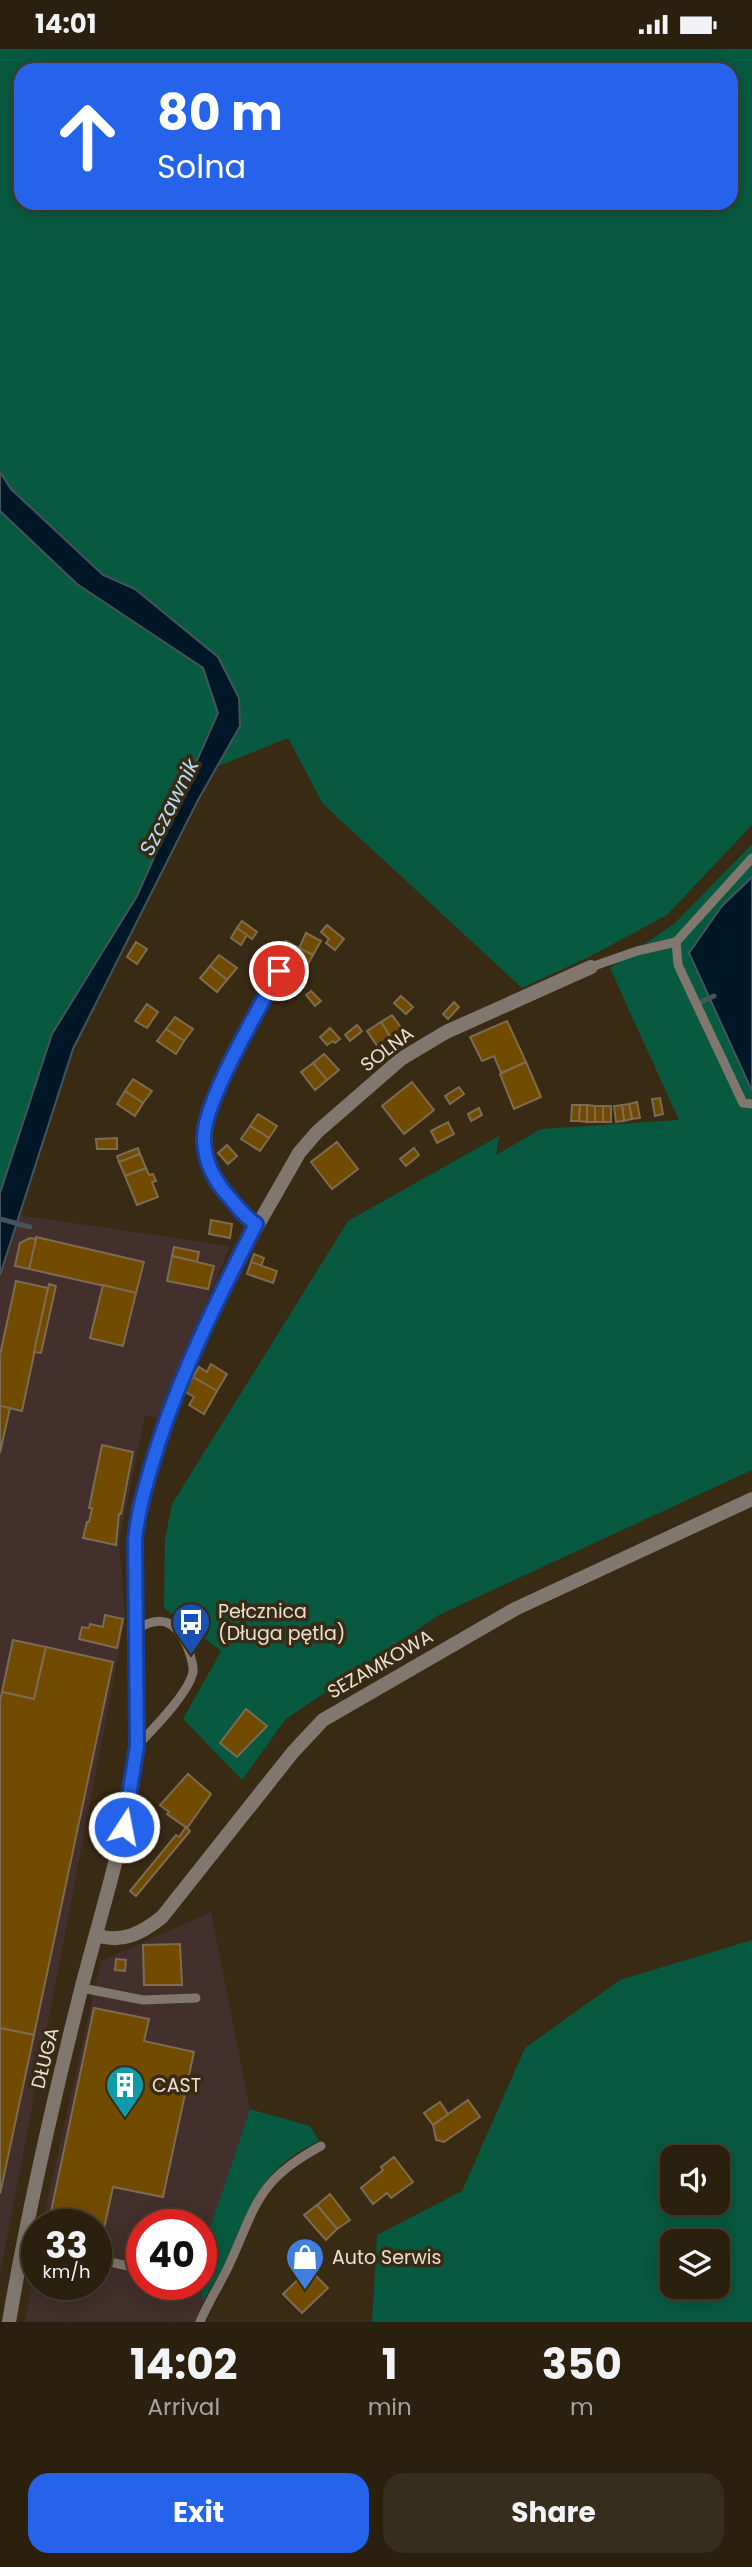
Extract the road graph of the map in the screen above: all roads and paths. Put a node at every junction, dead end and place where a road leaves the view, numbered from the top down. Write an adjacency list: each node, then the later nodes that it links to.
1 (752, 858): 2 (lane)
2 (676, 941): 3 (lane); 5 (lane)
3 (591, 967): 6 (street, SOLNA)
4 (279, 971): 6 (street)
5 (752, 1104)
6 (256, 1224): 8 (street, SOLNA)
7 (752, 1499): 10 (street, SEZAMKOWA)
8 (137, 1629): 9 (street, SOLNA); 9 (lane)
9 (137, 1746): 10 (street, DŁUGA)
10 (96, 1935): 11 (street, DŁUGA)
11 (82, 1988): 12 (lane); 14 (street, DŁUGA)
12 (196, 1998)
13 (321, 2146): 17 (lane)
14 (36, 2209)
15 (21, 2279): 16 (street, DŁUGA)
16 (9, 2322)
17 (200, 2322)

